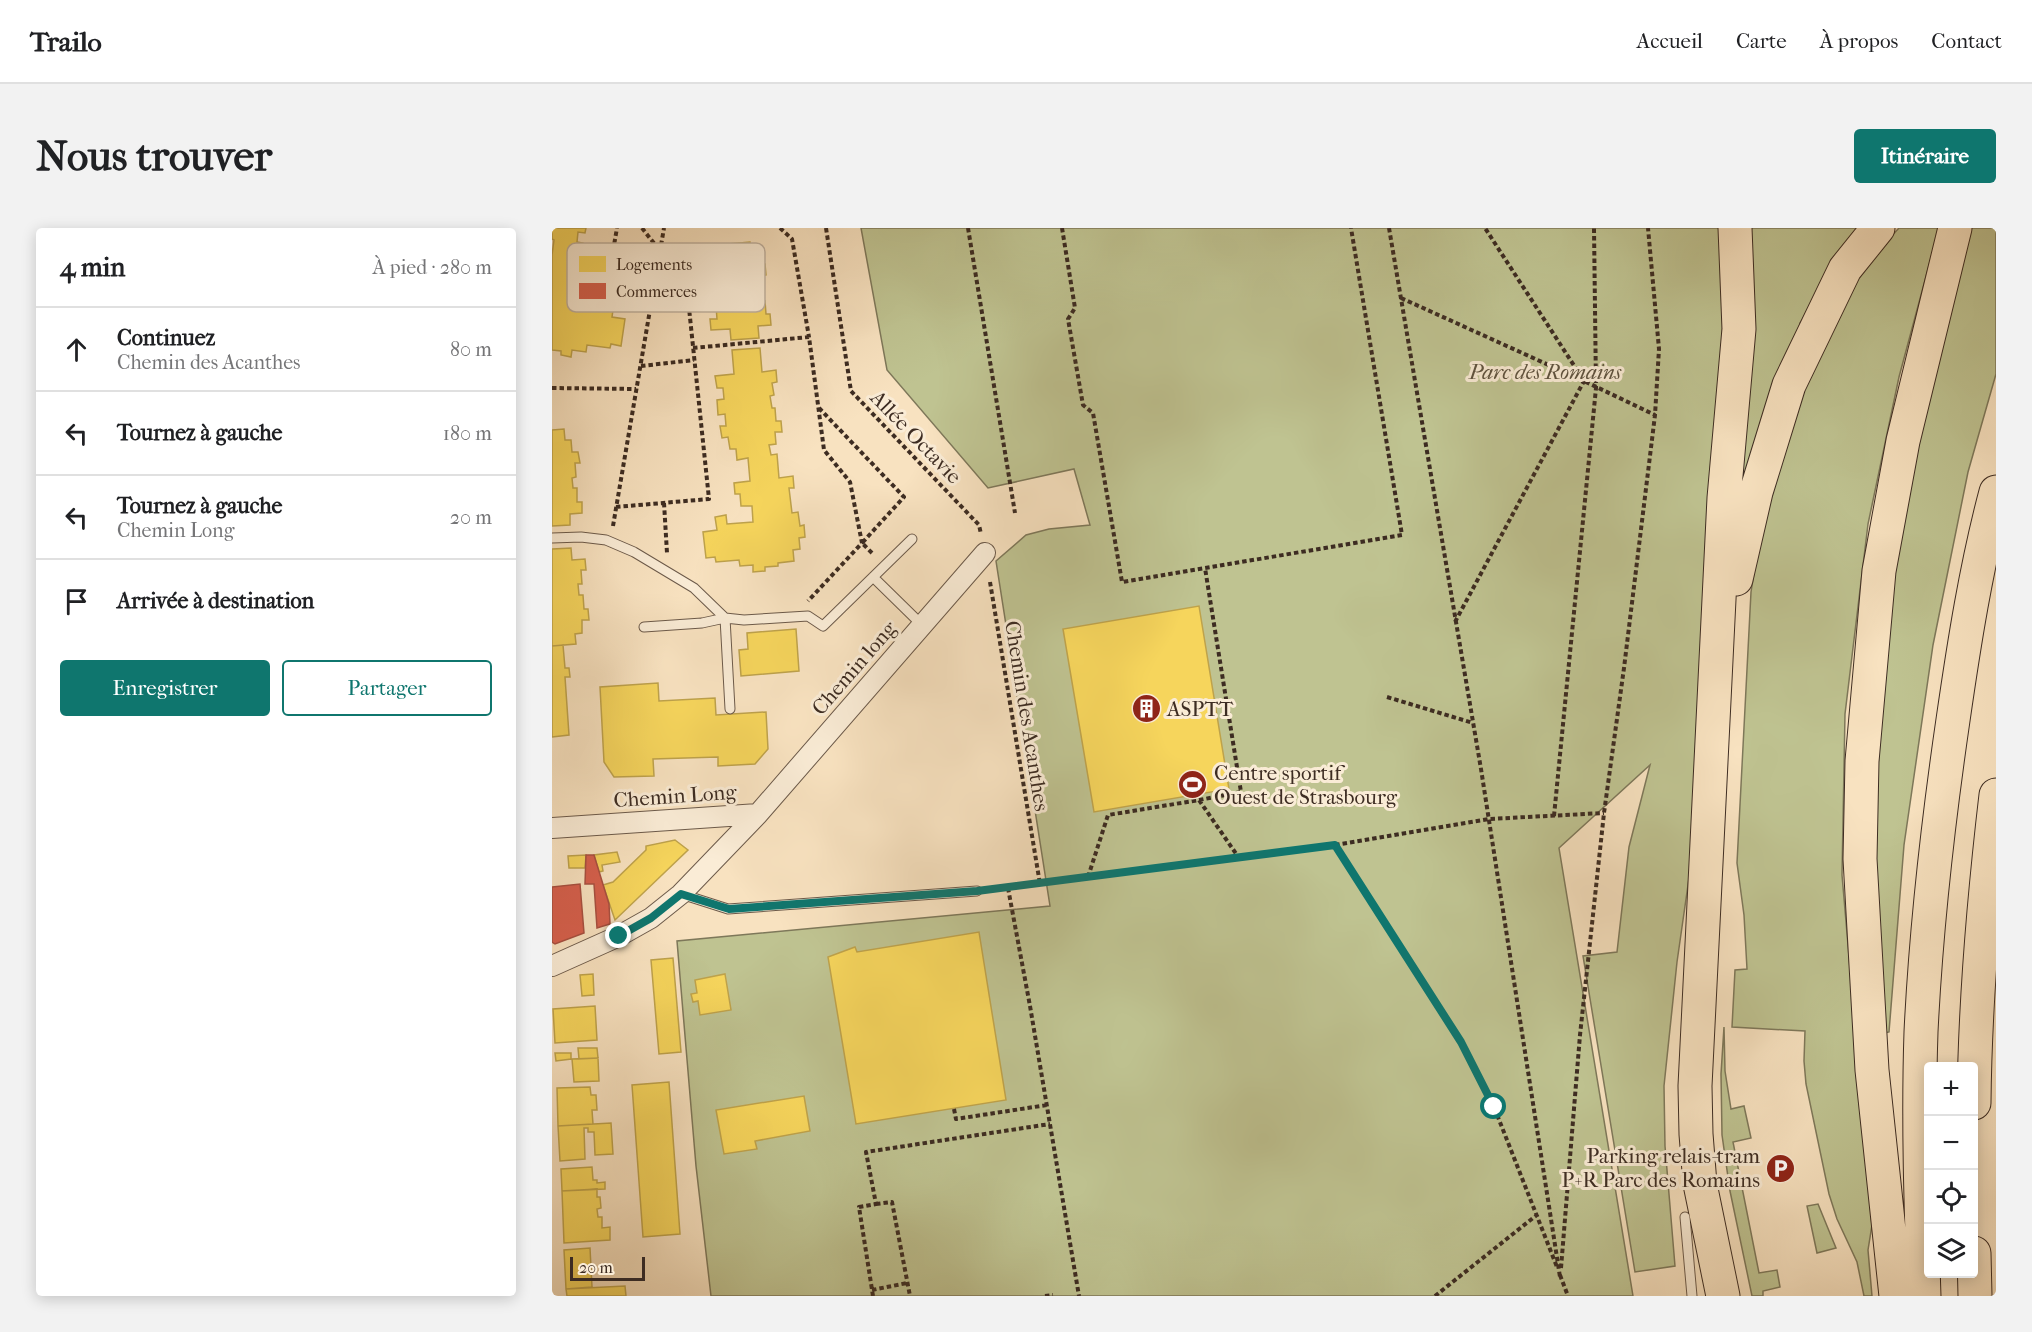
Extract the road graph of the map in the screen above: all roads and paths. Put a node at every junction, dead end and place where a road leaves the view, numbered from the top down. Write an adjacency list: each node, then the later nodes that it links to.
1 (616, 228): 16 (path)
2 (642, 228): 17 (path)
3 (664, 228): 18 (path)
4 (780, 228): 22 (path)
5 (826, 228): 40 (path, Allée Octavie)
6 (968, 228): 35 (path)
7 (1062, 228): 42 (path)
8 (1351, 228): 42 (path)
9 (1389, 228): 19 (path)
10 (1485, 228): 26 (path)
11 (1594, 228): 28 (path)
12 (1648, 228): 31 (path)
13 (1735, 228): 50 (highway)
14 (1878, 228): 50 (highway)
15 (1955, 228): 80 (highway)
16 (614, 243)
17 (654, 243)
18 (661, 243)
19 (1401, 297): 26 (path); 47 (path)
20 (649, 312): 25 (path)
21 (689, 312): 23 (path)
22 (809, 338): 23 (path); 30 (path)
23 (693, 348): 24 (path)
24 (694, 360): 25 (path); 33 (path)
25 (640, 366): 29 (path)
26 (1584, 381): 28 (path); 47 (path)
27 (552, 388): 29 (path)
28 (1596, 388): 31 (path); 58 (path)
29 (636, 389): 34 (path)
30 (819, 407): 39 (path); 39 (path)
31 (1655, 416): 56 (path)
32 (1996, 492): 92 (highway)
33 (664, 503): 34 (path); 43 (path)
34 (616, 507): 38 (path)
35 (1015, 513)
36 (552, 538): 38 (lane)
37 (912, 539): 41 (lane)
38 (610, 542): 43 (lane)
39 (861, 543): 41 (path); 45 (path)
40 (985, 553): 48 (street, Chemin long); 64 (path, Chemin des Acanthes)
41 (885, 565): 44 (lane)
42 (1205, 568): 55 (path)
43 (669, 573): 46 (lane)
44 (873, 576): 46 (lane); 48 (lane)
45 (806, 603)
46 (725, 618): 49 (lane); 52 (lane)
47 (1455, 622): 53 (path)
48 (922, 625): 57 (street, Chemin long)
49 (644, 627)
50 (1716, 660): 66 (highway)
51 (1387, 697): 53 (path)
52 (730, 709)
53 (1473, 723): 59 (path)
54 (1996, 795): 70 (highway)
55 (1199, 800): 62 (path); 63 (path)
56 (1604, 813): 58 (path); 77 (path)
57 (758, 814): 60 (street, Chemin Long); 68 (street, Chemin Long)
58 (1554, 816): 59 (path)
59 (1489, 819): 61 (path); 77 (path)
60 (552, 828)
61 (1335, 845): 62 (path); 75 (path)
62 (1239, 858): 63 (path)
63 (1088, 877): 64 (path)
64 (1040, 884): 65 (path)
65 (1008, 888): 67 (path); 71 (path)
66 (1704, 890): 76 (highway); 91 (highway)
67 (977, 891): 68 (lane)
68 (681, 894): 69 (street, Chemin Long)
69 (552, 966)
70 (1974, 1062)
71 (1047, 1105): 72 (path); 73 (path)
72 (954, 1109)
73 (1050, 1124): 74 (path); 86 (path)
74 (876, 1204): 79 (path); 81 (path)
75 (1538, 1214): 77 (path); 87 (path)
76 (1685, 1217): 89 (lane); 90 (highway)
77 (1560, 1276): 88 (path)
78 (1975, 1278): 93 (highway)
79 (907, 1283): 81 (path); 84 (path)
80 (1895, 1286)
81 (872, 1290): 83 (path)
82 (1053, 1294): 85 (path)
83 (873, 1296)
84 (910, 1296)
85 (1045, 1296)
86 (1079, 1296)
87 (1435, 1296)
88 (1568, 1296)
89 (1692, 1296)
90 (1703, 1296)
91 (1723, 1296)
92 (1924, 1296)
93 (1975, 1296)

